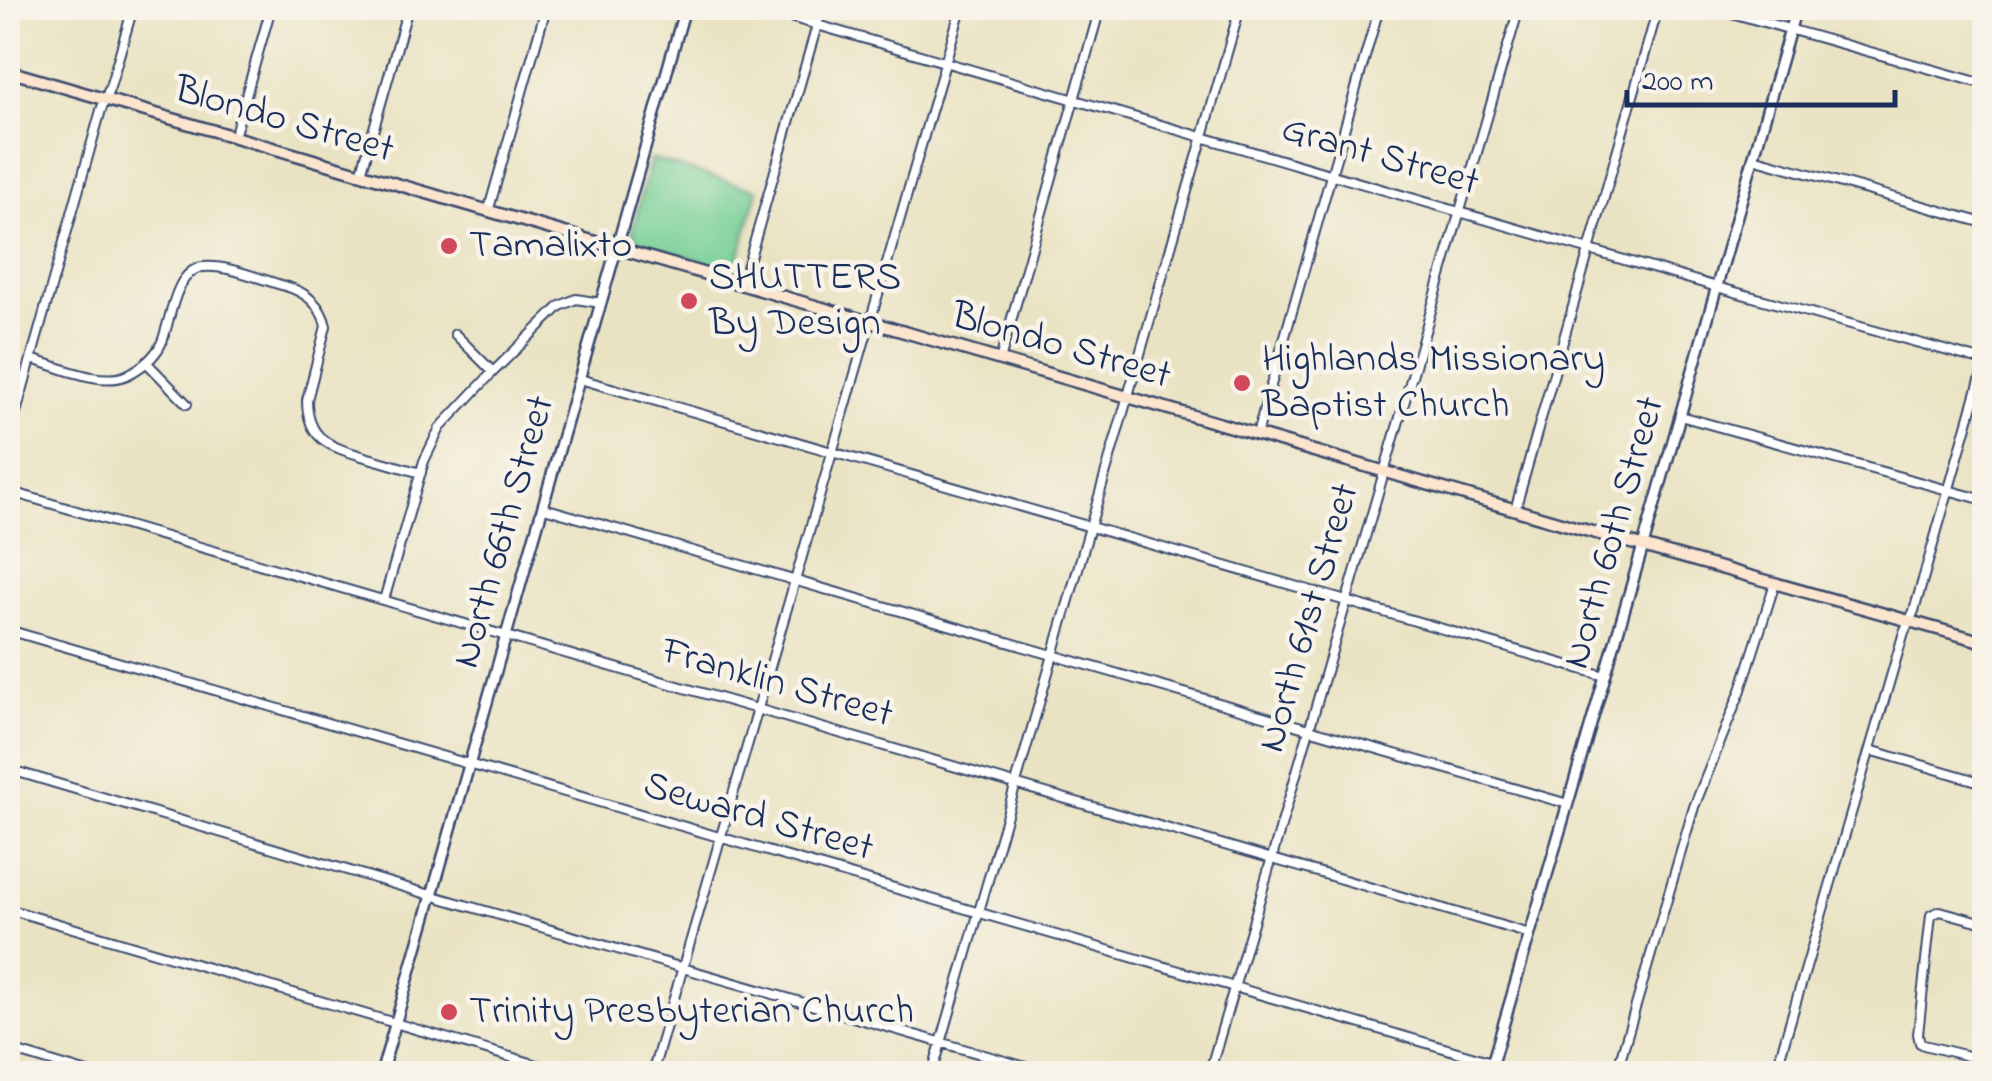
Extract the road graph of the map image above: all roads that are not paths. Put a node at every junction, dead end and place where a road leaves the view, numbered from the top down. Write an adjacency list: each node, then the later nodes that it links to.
1 (133, 8): 22 (street)
2 (271, 8): 24 (street)
3 (408, 8): 26 (street)
4 (546, 8): 29 (street)
5 (685, 8): 31 (street, North 66th Street)
6 (759, 8): 16 (street, Grant Street)
7 (822, 8): 16 (street)
8 (961, 8): 18 (street)
9 (1100, 8): 21 (street)
10 (1240, 8): 23 (street)
11 (1380, 8): 27 (street)
12 (1519, 8): 28 (street, North 61st Street)
13 (1658, 8): 32 (street)
14 (1714, 8): 17 (street)
15 (1796, 8): 17 (street, North 60th Street)
16 (817, 24): 18 (street, Grant Street); 33 (street)
17 (1790, 30): 20 (street); 25 (street, North 60th Street)
18 (946, 62): 21 (street, Grant Street); 36 (street)
19 (8, 71): 22 (main road, Blondo Street)
20 (1984, 84)
21 (1074, 99): 23 (street, Grant Street); 39 (street)
22 (105, 100): 24 (main road, Blondo Street); 38 (street)
23 (1203, 136): 27 (street, Grant Street); 44 (street)
24 (234, 137): 26 (main road, Blondo Street)
25 (1754, 158): 30 (street); 34 (street, North 60th Street)
26 (360, 174): 29 (main road, Blondo Street)
27 (1332, 174): 28 (street, Grant Street); 47 (street)
28 (1460, 211): 32 (street, Grant Street); 50 (street, North 61st Street)
29 (488, 212): 31 (main road, Blondo Street)
30 (1984, 223)
31 (616, 248): 33 (main road, Blondo Street); 35 (street, North 66th Street)
32 (1589, 250): 34 (street, Grant Street); 56 (street)
33 (742, 285): 36 (main road, Blondo Street)
34 (1716, 287): 41 (street, Grant Street); 46 (street, North 60th Street)
35 (601, 304): 42 (street); 43 (street, North 66th Street)
36 (871, 322): 39 (main road, Blondo Street); 49 (street)
37 (455, 334): 42 (street)
38 (31, 359): 40 (street); 48 (street)
39 (1000, 360): 44 (main road, Blondo Street)
40 (147, 363): 45 (street); 51 (street)
41 (1984, 363): 52 (street)
42 (493, 372): 51 (street)
43 (580, 379): 49 (street); 55 (street, North 66th Street)
44 (1128, 397): 47 (main road, Blondo Street); 57 (street)
45 (187, 404)
46 (1680, 416): 52 (street); 58 (street, North 60th Street)
47 (1256, 434): 50 (main road, Blondo Street)
48 (8, 441)
49 (833, 452): 57 (street); 59 (street)
50 (1384, 472): 56 (main road, Blondo Street); 62 (street, North 61st Street)
51 (420, 474): 61 (street)
52 (1949, 490): 54 (street); 63 (street)
53 (8, 491): 61 (street, Franklin Street)
54 (1984, 500)
55 (544, 508): 59 (street); 65 (street, North 66th Street)
56 (1515, 510): 58 (main road, Blondo Street)
57 (1090, 527): 62 (street); 67 (street)
58 (1643, 546): 60 (main road, Blondo Street); 68 (street, North 60th Street)
59 (796, 581): 67 (street); 69 (street)
60 (1775, 584): 63 (main road, Blondo Street); 99 (street)
61 (384, 600): 65 (street, Franklin Street)
62 (1346, 601): 68 (street); 70 (street, North 61st Street)
63 (1910, 621): 66 (main road, Blondo Street); 71 (street)
64 (8, 630): 72 (street, Seward Street)
65 (506, 637): 69 (street, Franklin Street); 72 (street, North 66th Street)
66 (1984, 642)
67 (1053, 656): 70 (street); 75 (street)
68 (1605, 676): 76 (street, North 60th Street)
69 (758, 710): 75 (street, Franklin Street); 77 (street)
70 (1308, 729): 76 (street); 78 (street, North 61st Street)
71 (1870, 750): 74 (street); 100 (street)
72 (470, 765): 77 (street, Seward Street); 79 (street, North 66th Street)
73 (8, 769): 79 (street)
74 (1984, 783)
75 (1016, 784): 78 (street, Franklin Street); 81 (street)
76 (1568, 804): 83 (street, North 60th Street)
77 (721, 839): 81 (street, Seward Street); 84 (street)
78 (1272, 858): 83 (street, Franklin Street); 85 (street, North 61st Street)
79 (432, 894): 84 (street); 86 (street, North 66th Street)
80 (8, 909): 86 (street)
81 (978, 913): 85 (street, Seward Street); 87 (street)
82 (1984, 922): 89 (street)
83 (1530, 934): 90 (street, North 60th Street)
84 (684, 968): 87 (street); 94 (street)
85 (1234, 987): 90 (street, Seward Street); 97 (street, North 61st Street)
86 (396, 1023): 92 (street, North 66th Street); 93 (street)
87 (941, 1042): 95 (street); 96 (street)
88 (8, 1049): 91 (street)
89 (1984, 1060)
90 (1492, 1062): 98 (street, North 60th Street)
91 (91, 1074)
92 (381, 1074)
93 (568, 1074)
94 (652, 1074)
95 (932, 1074)
96 (1050, 1074)
97 (1209, 1074)
98 (1489, 1074)
99 (1616, 1074)
100 (1775, 1074)

